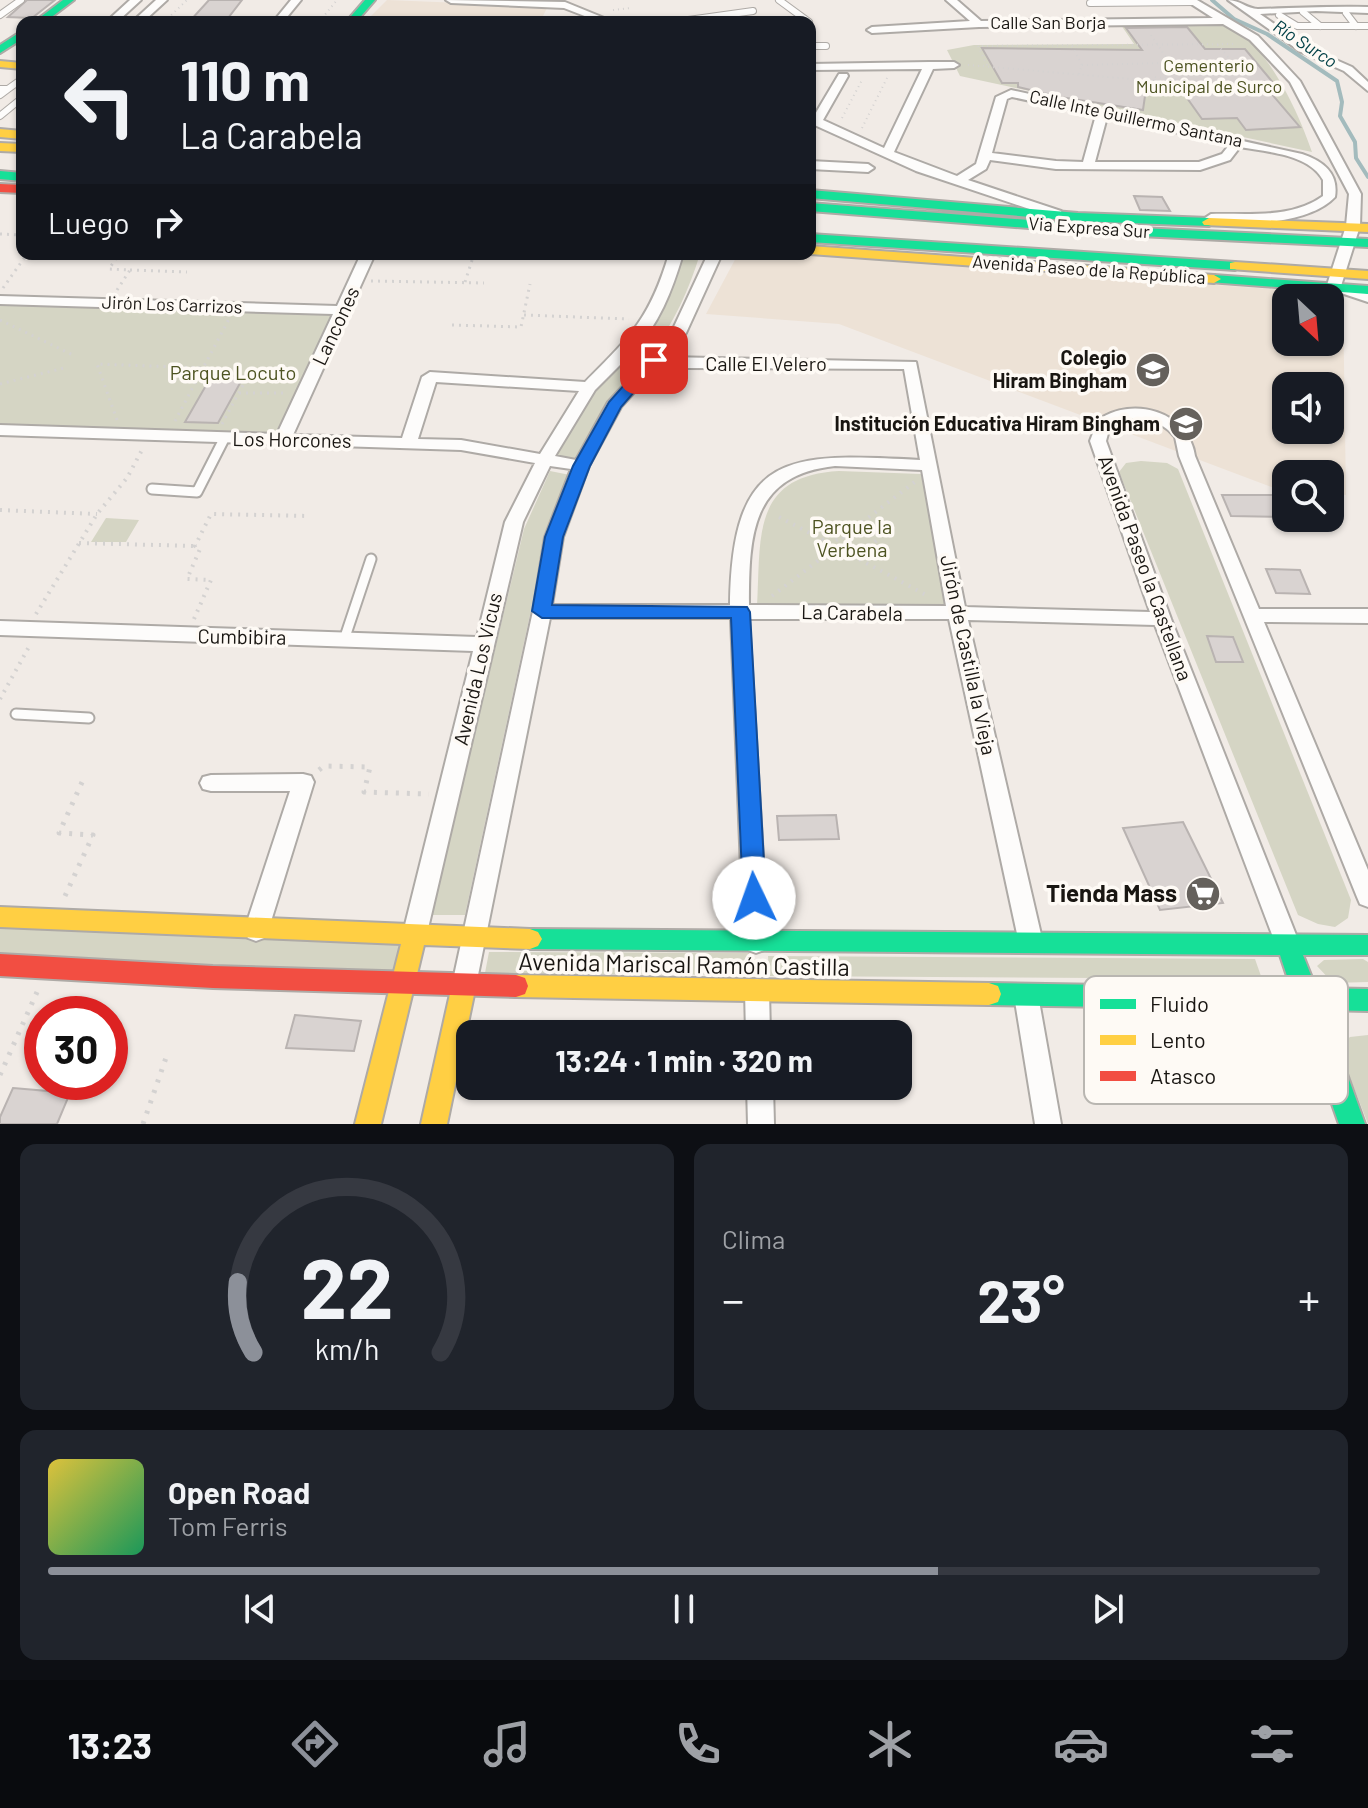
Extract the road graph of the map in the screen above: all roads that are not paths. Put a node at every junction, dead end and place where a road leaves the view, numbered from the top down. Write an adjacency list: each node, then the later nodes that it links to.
1 (21, 0): 18 (lane)
2 (69, 0): 20 (main road)
3 (136, 0): 21 (street)
4 (162, 0): 22 (street)
5 (296, 0): 23 (street)
6 (370, 0): 24 (main road)
7 (451, 0): 25 (street)
8 (779, 0): 27 (lane)
9 (951, 0): 29 (street)
10 (1233, 0): 16 (street)
11 (1192, 1): 12 (lane); 28 (street)
12 (1090, 3)
13 (1347, 5): 31 (lane)
14 (1368, 10): 16 (street)
15 (753, 11): 26 (lane)
16 (1251, 12): 43 (street)
17 (1303, 12): 30 (lane)
18 (0, 15)
19 (1279, 15): 30 (lane)
20 (47, 16)
21 (118, 16)
22 (144, 16)
23 (283, 16)
24 (356, 16)
25 (593, 16)
26 (717, 16)
27 (802, 16)
28 (1225, 21): 29 (street, Calle San Borja); 63 (street)
29 (979, 24): 35 (street, Calle San Borja)
30 (1320, 26): 31 (lane)
31 (1356, 26): 32 (lane)
32 (1368, 26)
33 (816, 27): 34 (lane)
34 (820, 30)
35 (872, 30)
36 (816, 46): 37 (lane)
37 (826, 46)
38 (929, 65): 39 (street); 40 (street); 51 (street)
39 (954, 65)
40 (816, 67)
41 (9, 75): 44 (lane)
42 (843, 76): 48 (street)
43 (1368, 88)
44 (0, 95)
45 (16, 103): 47 (lane)
46 (1103, 112): 50 (street, Calle Inte Guillermo Santana); 52 (street, Calle Inte Guillermo Santana); 54 (street)
47 (0, 116)
48 (816, 116)
49 (816, 121): 51 (street)
50 (1238, 142): 54 (street); 62 (street, Calle Inte Guillermo Santana)
51 (887, 155): 56 (street)
52 (986, 156): 54 (street); 56 (street)
53 (816, 165): 55 (street)
54 (1088, 165)
55 (868, 168)
56 (958, 181): 61 (street)
57 (816, 194): 60 (main road)
58 (816, 207): 59 (main road, Via Expresa Sur)
59 (879, 211): 60 (main road); 63 (main road, Via Expresa Sur)
60 (1018, 211): 61 (main road)
61 (1056, 214): 62 (main road)
62 (1172, 219): 63 (main road)
63 (1356, 232): 65 (main road, Via Expresa Sur); 71 (street)
64 (816, 238): 71 (main road, Via Expresa Sur)
65 (1368, 243)
66 (816, 250): 71 (main road, Avenida Paseo de la República)
67 (361, 260): 75 (street, Lancones)
68 (674, 260): 76 (street, Avenida Los Vicus)
69 (712, 260): 77 (street)
70 (1368, 275): 71 (main road, Via Expresa Sur)
71 (1334, 281): 72 (main road, Avenida Paseo de la República); 73 (street)
72 (1368, 290)
73 (1368, 298)
74 (0, 300): 75 (street, Jirón Los Carrizos)
75 (344, 310): 82 (street, Lancones)
76 (622, 356): 77 (street, Calle El Velero); 79 (street, Avenida Los Vicus)
77 (654, 360): 78 (street, Calle El Velero); 85 (street)
78 (911, 365): 86 (street, Jirón de Castilla la Vieja)
79 (589, 387): 83 (street); 84 (street, Avenida Los Vicus)
80 (0, 430): 81 (street, Los Horcones)
81 (221, 434): 82 (street, Los Horcones); 87 (lane)
82 (282, 441): 83 (street, Los Horcones)
83 (408, 443): 84 (street, Los Horcones)
84 (545, 459): 85 (street, Los Horcones); 97 (street, Avenida Los Vicus)
85 (581, 466): 90 (street)
86 (924, 471): 89 (street, Jirón de Castilla la Vieja); 91 (street)
87 (152, 489)
88 (371, 559): 96 (lane)
89 (949, 608): 91 (street, La Carabela); 94 (street, La Carabela); 107 (street, Jirón de Castilla la Vieja)
90 (542, 611): 91 (street, La Carabela); 105 (street)
91 (740, 612): 106 (street)
92 (1250, 615): 93 (street); 94 (street, Avenida Paseo la Castellana); 101 (street, Avenida Paseo la Castellana)
93 (1368, 616)
94 (1162, 619): 108 (street, Avenida Paseo la Castellana)
95 (0, 628): 96 (street, Cumbibira)
96 (344, 640): 97 (street, Cumbibira)
97 (484, 644): 104 (street, Avenida Los Vicus)
98 (16, 714): 99 (lane)
99 (89, 718)
100 (211, 783): 103 (street)
101 (1368, 897)
102 (0, 917): 103 (main road, Avenida Mariscal Ramón Castilla)
103 (256, 931): 104 (main road, Avenida Mariscal Ramón Castilla)
104 (414, 937): 105 (main road, Avenida Mariscal Ramón Castilla); 112 (main road, Avenida Los Vicus)
105 (475, 939): 106 (main road, Avenida Mariscal Ramón Castilla); 113 (street)
106 (756, 943): 107 (main road, Avenida Mariscal Ramón Castilla)
107 (1031, 943): 108 (main road, Avenida Mariscal Ramón Castilla)
108 (1288, 945): 109 (main road, Avenida Mariscal Ramón Castilla); 111 (main road)
109 (1368, 945)
110 (0, 965): 112 (main road, Avenida Mariscal Ramón Castilla)
111 (1298, 976)
112 (403, 983): 113 (main road, Avenida Mariscal Ramón Castilla); 120 (main road, Avenida Los Vicus)
113 (464, 985): 114 (main road, Avenida Mariscal Ramón Castilla); 121 (main road)
114 (757, 990): 115 (main road, Avenida Mariscal Ramón Castilla); 117 (street)
115 (1026, 995): 116 (main road, Avenida Mariscal Ramón Castilla); 123 (street)
116 (1084, 996)
117 (758, 1020)
118 (760, 1100): 122 (street)
119 (1345, 1104): 124 (main road)
120 (368, 1124)
121 (434, 1124)
122 (761, 1124)
123 (1048, 1124)
124 (1352, 1124)

